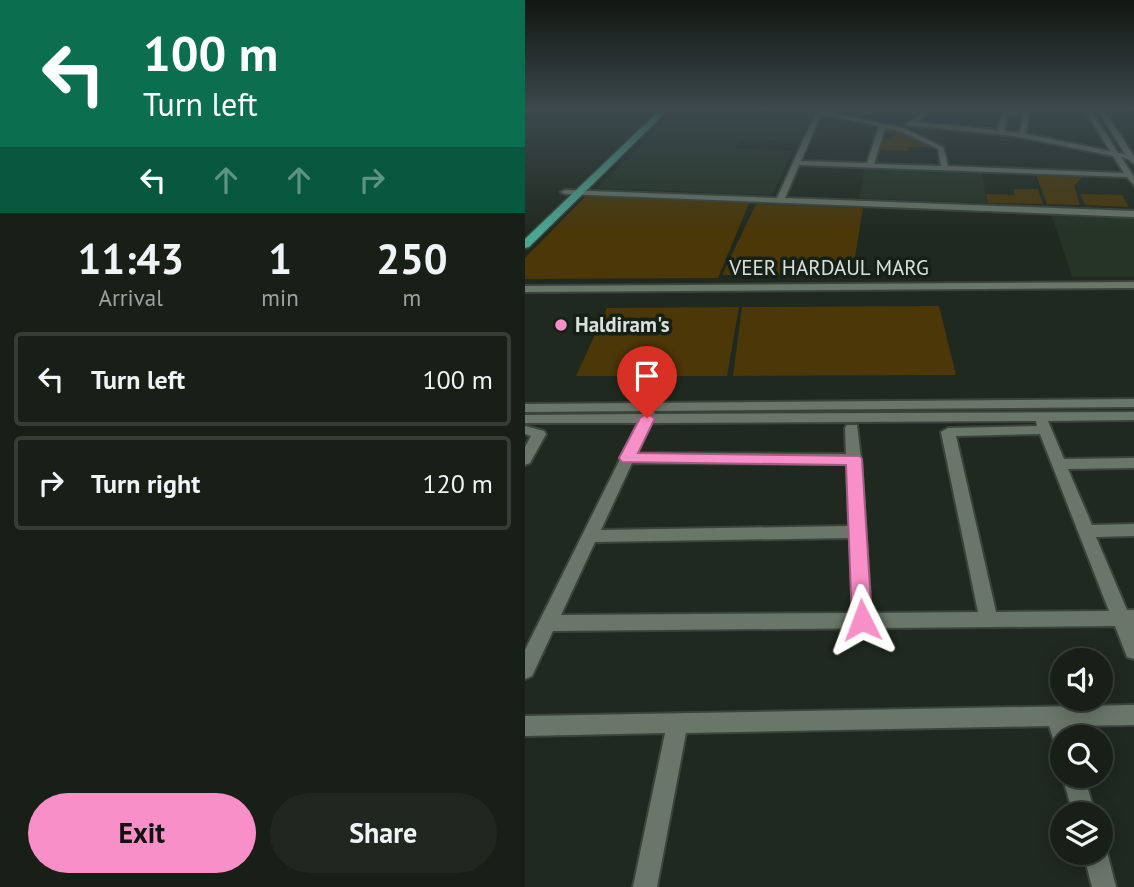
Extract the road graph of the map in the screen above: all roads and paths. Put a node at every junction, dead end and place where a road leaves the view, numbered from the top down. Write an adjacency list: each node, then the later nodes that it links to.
1 (609, 151): 15 (main road)
2 (621, 151): 16 (main road)
3 (802, 151): 10 (street)
4 (873, 151): 11 (street)
5 (942, 151): 12 (street)
6 (1096, 151): 8 (street)
7 (1113, 151): 8 (street)
8 (1116, 156): 9 (street); 13 (street)
9 (1132, 159)
10 (797, 163): 11 (street); 17 (street)
11 (870, 165): 12 (street)
12 (945, 168): 13 (street)
13 (1129, 175): 14 (street)
14 (1134, 183)
15 (565, 192): 16 (street); 19 (main road)
16 (578, 192): 17 (street); 20 (main road)
17 (780, 199): 18 (street)
18 (1134, 214)
19 (525, 230)
20 (525, 246)
21 (1134, 285): 22 (street, VEER HARDAUL MARG)
22 (525, 289)
23 (1134, 293): 24 (street, VEER HARDAUL MARG)
24 (525, 295)
25 (1134, 403): 29 (street)
26 (525, 408): 27 (street)
27 (650, 412): 29 (street); 30 (street); 33 (street)
28 (1134, 416): 29 (street)
29 (1040, 417): 37 (street); 43 (street)
30 (525, 419)
31 (852, 428): 34 (street)
32 (525, 430): 35 (street)
33 (627, 458): 34 (street); 41 (street)
34 (854, 459): 40 (street)
35 (525, 460)
36 (1134, 463): 37 (street)
37 (1058, 464): 38 (street)
38 (1085, 530): 39 (street); 42 (street)
39 (1134, 530)
40 (857, 532): 41 (street); 44 (street)
41 (590, 536): 45 (street)
42 (1127, 618): 43 (street); 46 (street)
43 (989, 619): 44 (street)
44 (862, 620): 45 (street)
45 (548, 624): 47 (street)
46 (1134, 651)
47 (525, 670)
48 (1134, 715): 50 (street)
49 (677, 723): 51 (street); 52 (street); 54 (street)
50 (1072, 725)
51 (525, 726)
52 (1050, 727)
53 (1098, 865): 55 (street)
54 (645, 887)
55 (1104, 887)

